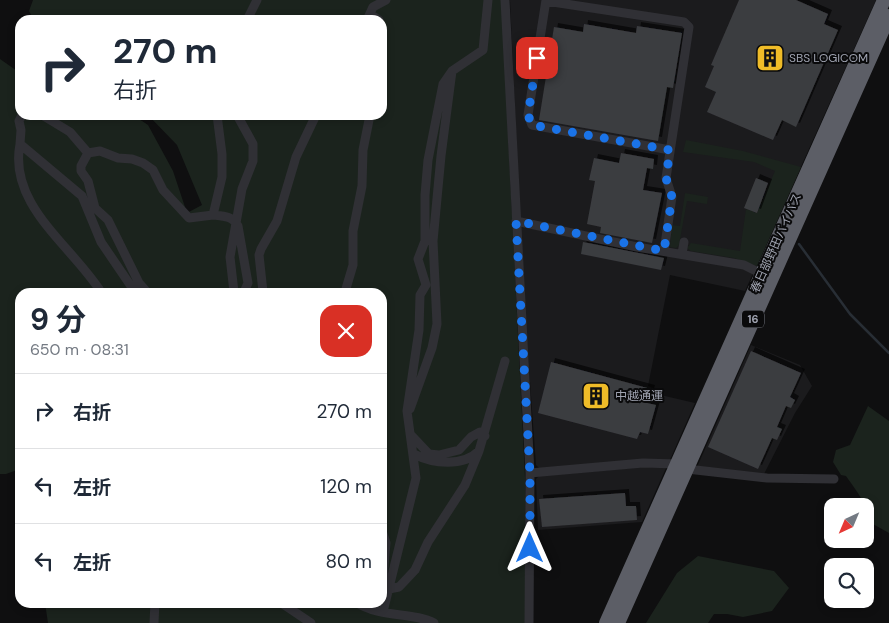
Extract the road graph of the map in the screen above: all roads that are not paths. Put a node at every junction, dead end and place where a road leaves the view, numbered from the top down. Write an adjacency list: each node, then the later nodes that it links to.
1 (258, 0): 7 (street)
2 (386, 0): 8 (street)
3 (488, 0): 10 (street)
4 (505, 0): 22 (street)
5 (546, 0): 18 (street); 18 (street)
6 (884, 0): 26 (highway, 春日部野田バイパス / 16)
7 (250, 15)
8 (370, 15)
9 (889, 16): 40 (highway, 春日部野田バイパス / 16)
10 (452, 71): 35 (street); 35 (street)
11 (20, 120): 17 (street)
12 (50, 120): 19 (street)
13 (217, 120): 20 (street)
14 (240, 120): 21 (street)
15 (314, 120): 32 (street)
16 (369, 120): 33 (street)
17 (20, 144): 27 (street); 28 (street)
18 (670, 150): 24 (street)
19 (88, 153): 20 (street); 29 (street)
20 (213, 215): 21 (street)
21 (235, 221): 30 (street); 31 (street)
22 (516, 221): 24 (street); 41 (street)
23 (684, 242): 25 (street)
24 (664, 251): 25 (street)
25 (682, 254): 26 (street)
26 (762, 274): 40 (highway, 春日部野田バイパス / 16)
27 (97, 288)
28 (132, 288)
29 (144, 288)
30 (234, 288)
31 (246, 288)
32 (263, 288)
33 (346, 288)
34 (505, 361): 37 (street)
35 (408, 417): 36 (street)
36 (411, 434): 37 (street); 39 (street)
37 (485, 436): 38 (street)
38 (479, 451): 39 (street); 45 (street)
39 (414, 454): 44 (street)
40 (682, 467): 41 (street); 42 (street); 55 (highway, 春日部野田バイパス / 16); 56 (highway, 春日部野田バイパス / 16)
41 (530, 474): 54 (street)
42 (834, 479)
43 (387, 558): 44 (street)
44 (388, 574)
45 (387, 589)
46 (155, 608): 51 (street)
47 (289, 608): 52 (street)
48 (372, 608): 50 (street)
49 (384, 608): 50 (street)
50 (383, 612): 53 (street)
51 (154, 623)
52 (311, 623)
53 (434, 623)
54 (529, 623)
55 (606, 623)
56 (618, 623)

